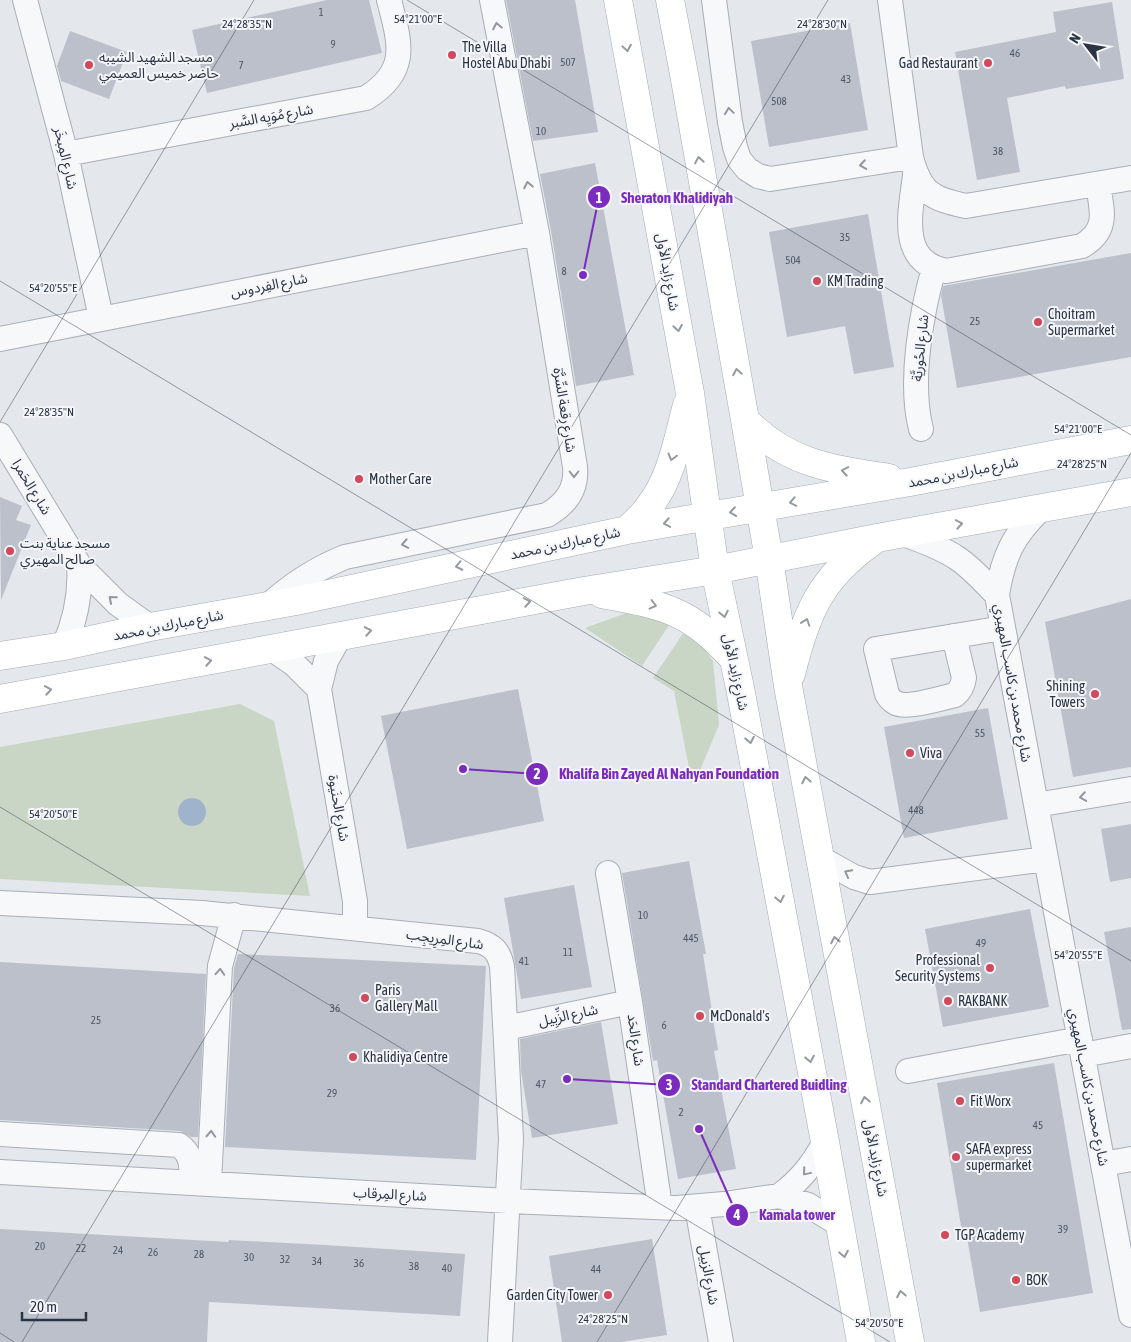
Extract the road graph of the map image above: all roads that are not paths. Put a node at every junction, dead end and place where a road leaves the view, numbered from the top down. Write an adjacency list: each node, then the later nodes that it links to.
1 (25, 0): 8 (street, شارع المِبخَر)
2 (389, 0): 8 (street, شارع مُوَيِه السَّبر)
3 (492, 0): 12 (street, شارع رِقعة السِّرَّة, one-way to 3)
4 (618, 0): 16 (main road, شارع زايد الأول, one-way to 16)
5 (670, 0): 17 (main road, شارع زايد الأول, one-way to 5)
6 (714, 0): 9 (street, one-way to 6)
7 (890, 0): 9 (street)
8 (66, 154): 14 (street, شارع المِبخَر)
9 (913, 166): 11 (street); 13 (street)
10 (1131, 178): 11 (street)
11 (1098, 185): 13 (street)
12 (538, 233): 14 (street, شارع الفِردوس); 34 (street, شارع رِقعة السِّرَّة, one-way to 34)
13 (934, 268): 18 (street, شارع الحُوريَّة)
14 (101, 318): 15 (street, شارع الفِردوس)
15 (0, 339)
16 (690, 394): 25 (main road, شارع زايد الأول); 26 (main road, one-way to 26)
17 (745, 420): 21 (main road, one-way to 17); 23 (main road, شارع زايد الأول)
18 (921, 429)
19 (0, 435): 30 (street, شارع الحَمرا)
20 (1131, 440): 21 (main road, شارع مبارك بن محمد)
21 (910, 482): 23 (main road, شارع مبارك بن محمد, one-way to 23)
22 (1131, 492): 24 (main road)
23 (759, 508): 25 (main road, شارع مبارك بن محمد, one-way to 25); 29 (main road, شارع زايد الأول)
24 (1041, 509): 27 (main road, one-way to 24); 33 (street, شارع محمد بن كاسب المهيري)
25 (707, 516): 26 (main road, شارع مبارك بن محمد, one-way to 26); 31 (main road, شارع زايد الأول)
26 (627, 530): 34 (main road, شارع مبارك بن محمد, one-way to 34)
27 (903, 534): 28 (main road); 33 (street, شارع محمد بن كاسب المهيري)
28 (877, 538): 29 (main road); 43 (main road, one-way to 28)
29 (769, 559): 31 (main road); 43 (main road, شارع زايد الأول)
30 (79, 565): 35 (street, شارع الحَمرا, one-way to 30); 39 (street, شارع الحَمرا)
31 (715, 570): 32 (main road); 42 (main road, شارع زايد الأول, one-way to 42)
32 (588, 590): 37 (main road, one-way to 32); 42 (main road, one-way to 42)
33 (997, 595): 36 (street, شارع محمد بن كاسب المهيري)
34 (268, 606): 35 (main road, شارع مبارك بن محمد)
35 (150, 627): 39 (main road, شارع مبارك بن محمد)
36 (1003, 628): 38 (street); 47 (street, شارع محمد بن كاسب المهيري)
37 (340, 636): 40 (main road); 44 (street, شارع الحنَيوة)
38 (954, 636)
39 (64, 646): 41 (main road, شارع مبارك بن محمد)
40 (272, 649): 44 (street); 45 (main road, one-way to 40)
41 (0, 656)
42 (733, 658): 60 (main road, شارع زايد الأول, one-way to 60)
43 (788, 686): 48 (main road, شارع زايد الأول, one-way to 43)
44 (319, 689): 53 (street, شارع الحنَيوة)
45 (0, 699)
46 (1131, 789): 47 (street, one-way to 47)
47 (1036, 805): 49 (street, شارع محمد بن كاسب المهيري)
48 (820, 858): 49 (street, one-way to 48); 74 (main road, شارع زايد الأول, one-way to 48)
49 (1046, 859): 57 (street, شارع محمد بن كاسب المهيري)
50 (608, 873): 54 (street, شارع الحَد)
51 (0, 903): 52 (street, شارع المِرِيجِب)
52 (234, 915): 53 (street, شارع المِرِيجِب); 64 (street, one-way to 52)
53 (355, 928): 55 (street, شارع المِرِيجِب)
54 (630, 1002): 55 (street, شارع الزِّبِيل); 67 (street, شارع الحَد)
55 (506, 1028): 66 (street, شارع المِرِيجِب)
56 (1131, 1046): 57 (street)
57 (1081, 1047): 58 (street); 62 (street, شارع محمد بن كاسب المهيري)
58 (908, 1070)
59 (0, 1134): 64 (street)
60 (825, 1142): 65 (street, one-way to 65); 69 (main road, شارع زايد الأول)
61 (1131, 1159): 62 (street)
62 (1103, 1164): 70 (street, شارع محمد بن كاسب المهيري)
63 (0, 1172): 64 (street, شارع المِرقاب)
64 (200, 1183): 66 (street, شارع المِرقاب)
65 (779, 1196): 68 (street, شارع المِرقاب); 69 (street, شارع المِرقاب)
66 (508, 1201): 67 (street, شارع المِرقاب); 71 (street, شارع المِرِيجِب)
67 (660, 1207): 68 (street, شارع المِرقاب)
68 (697, 1207): 72 (street, شارع الزبيل)
69 (839, 1224): 73 (main road, شارع زايد الأول, one-way to 73)
70 (1131, 1315)
71 (500, 1342)
72 (721, 1342)
73 (861, 1342)
74 (910, 1342)

